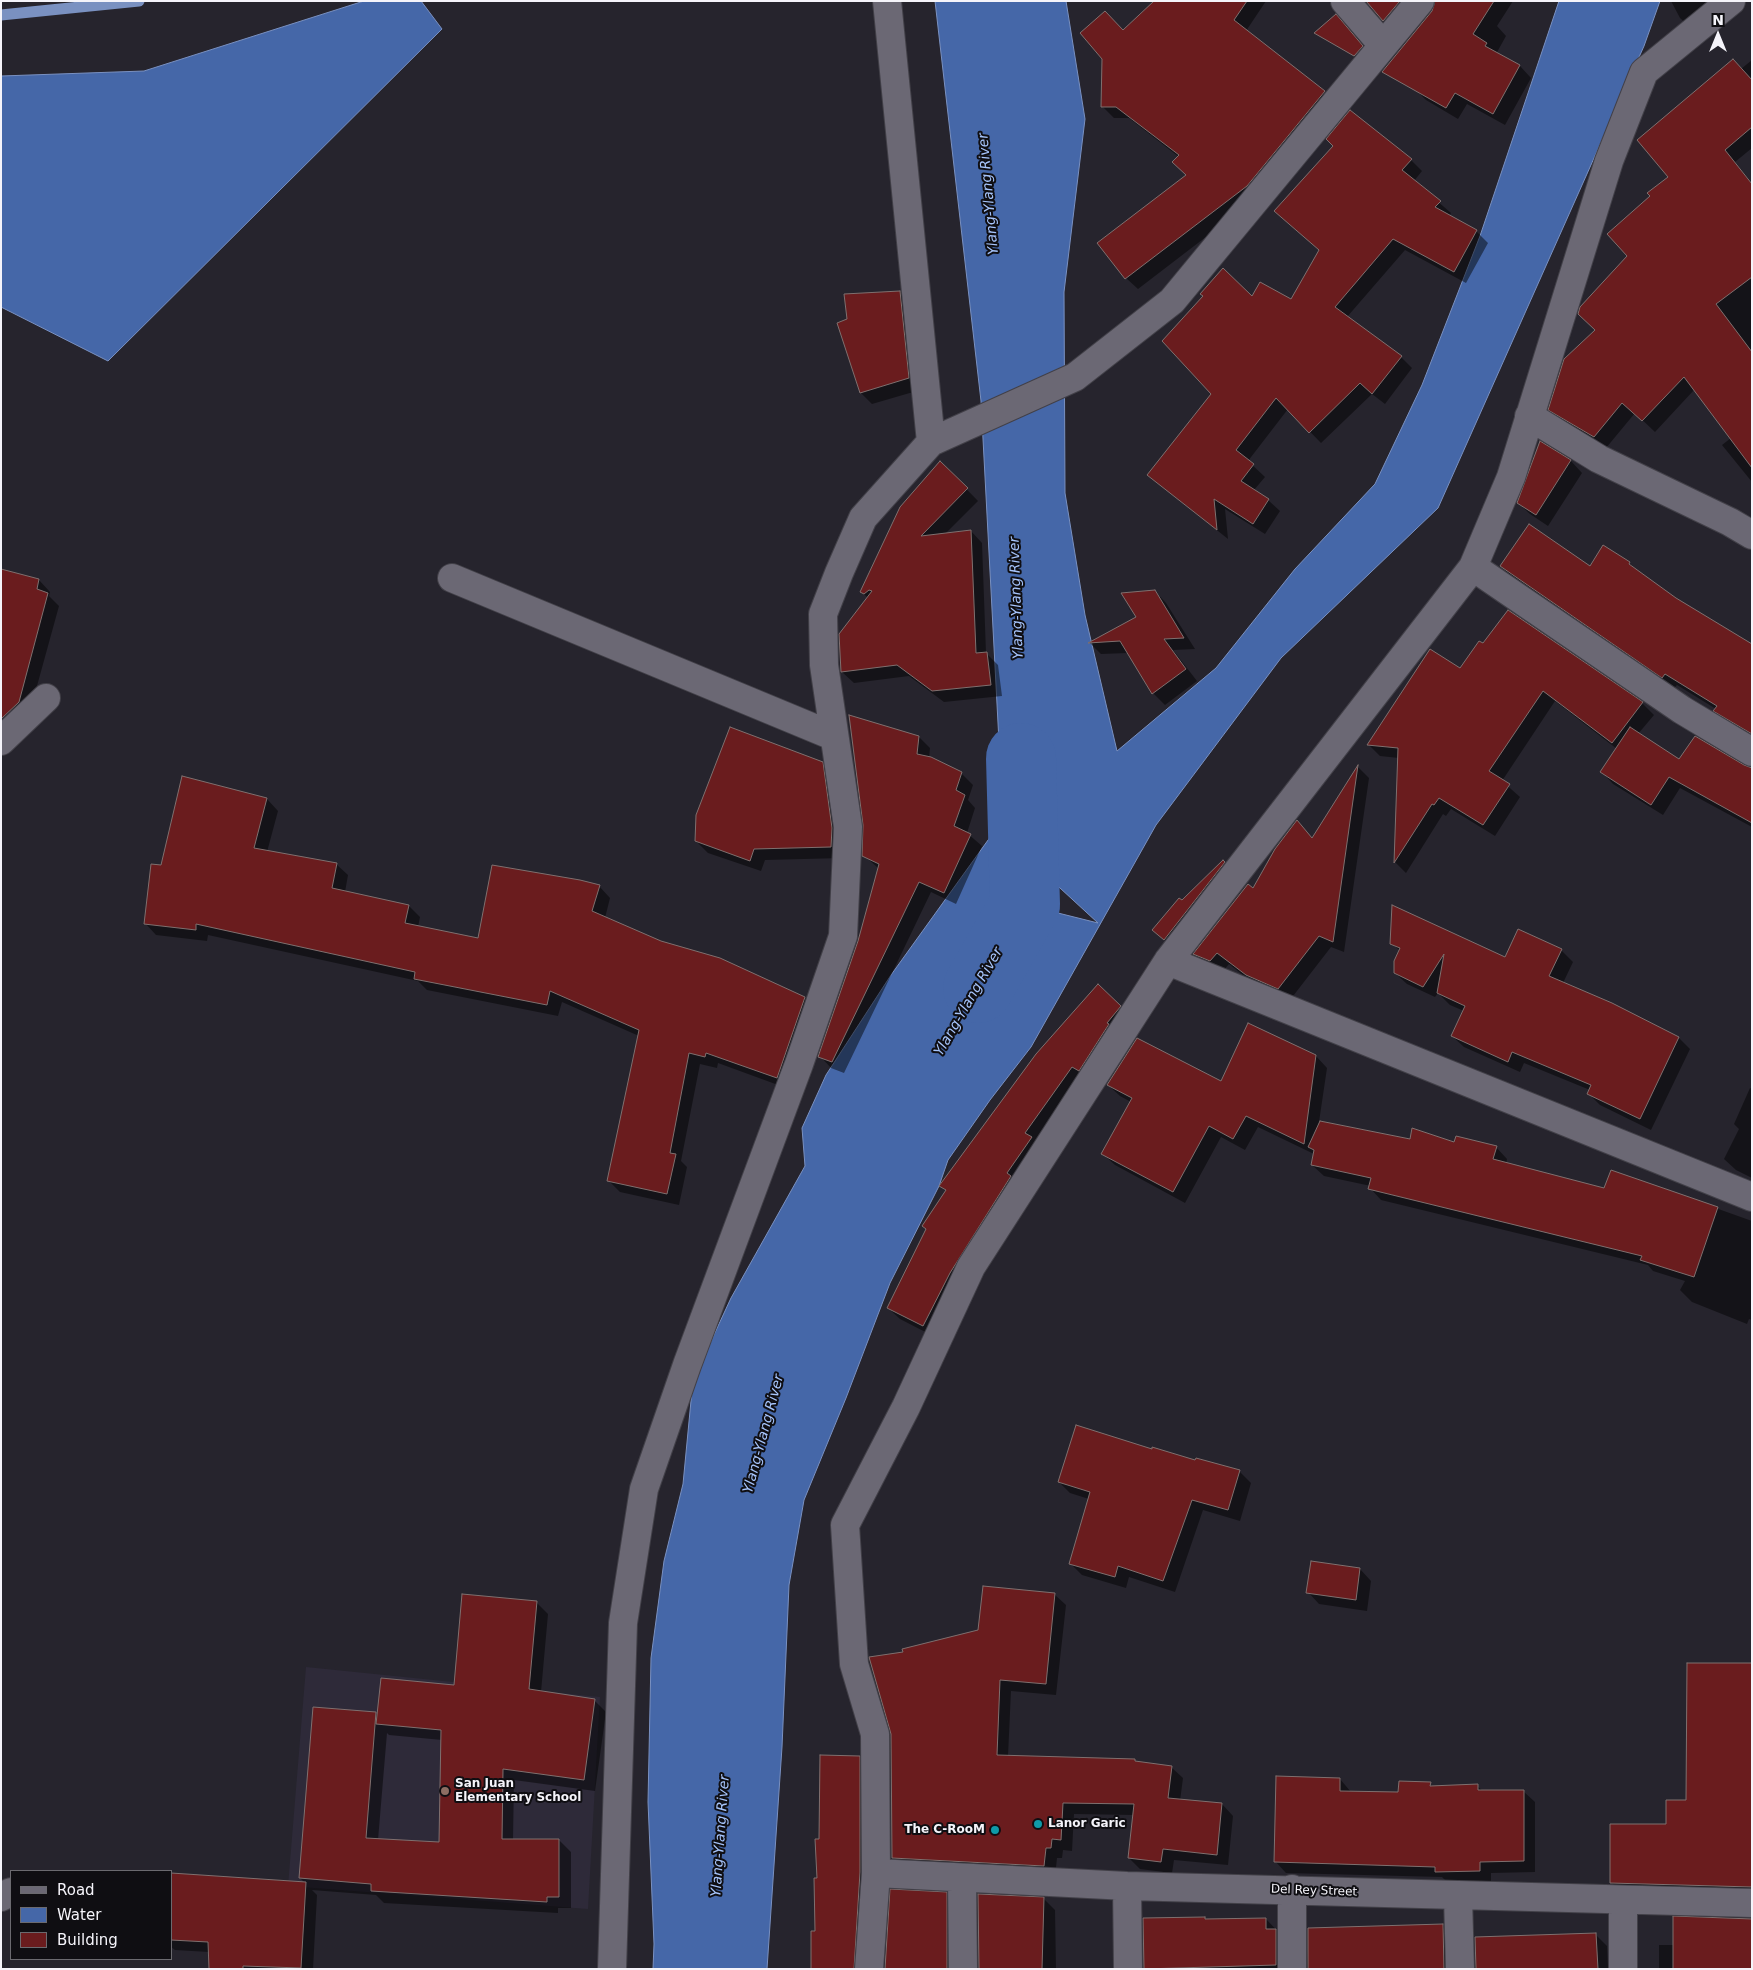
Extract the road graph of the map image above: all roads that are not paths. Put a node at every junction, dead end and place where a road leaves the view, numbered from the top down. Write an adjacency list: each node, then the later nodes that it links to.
1 (887, 1): 7 (street)
2 (1345, 1): 5 (street)
3 (1420, 1): 5 (street)
4 (1731, 1): 6 (street)
5 (1383, 45): 7 (street)
6 (1529, 416): 8 (street); 9 (street)
7 (931, 442): 12 (street)
8 (1752, 535)
9 (1473, 568): 14 (street); 15 (street)
10 (452, 578): 12 (street)
11 (46, 698): 13 (street)
12 (833, 736): 24 (street)
13 (1, 741)
14 (1752, 752)
15 (1168, 961): 16 (street); 17 (street)
16 (1752, 1197)
17 (876, 1873): 18 (street, Del Rey Street); 25 (street)
18 (962, 1878): 19 (street, Del Rey Street); 26 (street)
19 (1127, 1886): 20 (street, Del Rey Street); 27 (street)
20 (1292, 1890): 21 (street, Del Rey Street); 28 (street)
21 (1458, 1896): 22 (street, Del Rey Street); 29 (street)
22 (1623, 1901): 23 (street, Del Rey Street); 30 (street)
23 (1752, 1903)
24 (612, 1969)
25 (868, 1969)
26 (963, 1969)
27 (1128, 1969)
28 (1292, 1969)
29 (1460, 1969)
30 (1623, 1969)

